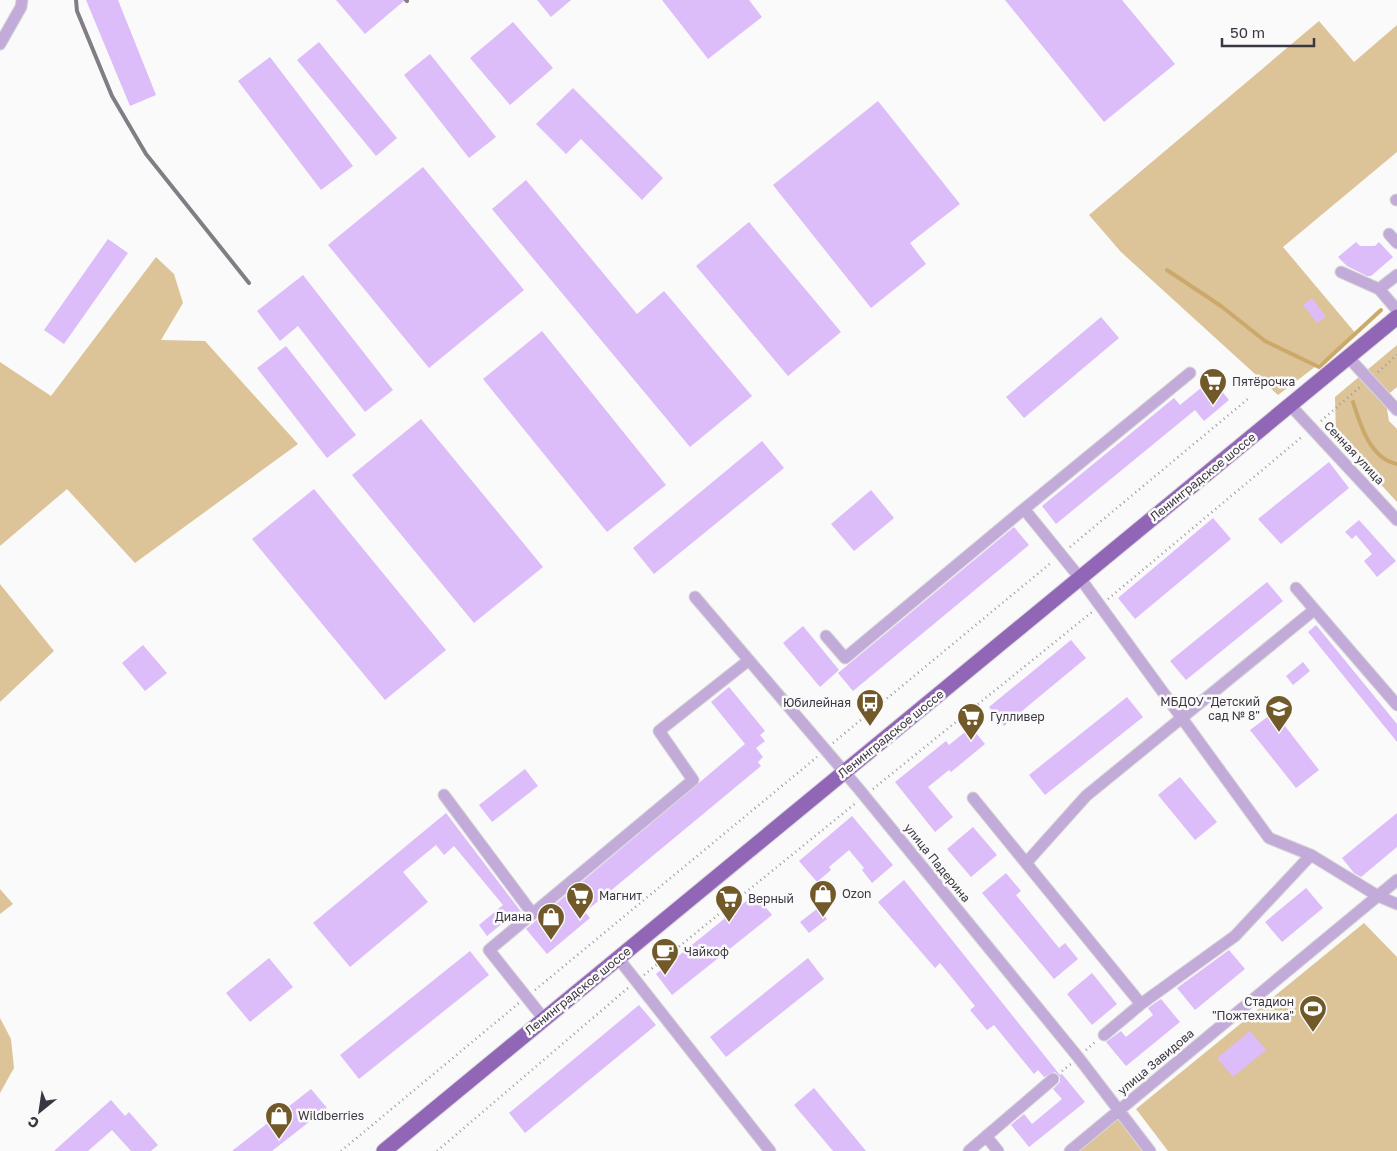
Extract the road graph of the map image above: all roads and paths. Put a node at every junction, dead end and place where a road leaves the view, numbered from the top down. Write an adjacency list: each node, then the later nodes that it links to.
1 (22, 0): 2 (street)
2 (0, 44)
3 (1389, 234): 4 (street)
4 (1397, 243)
5 (1341, 272): 7 (street)
6 (1397, 275): 7 (street)
7 (1379, 289): 8 (street)
8 (1397, 310)
9 (1397, 317): 11 (main road, Ленинградское шоссе)
10 (1397, 355): 13 (path)
11 (1348, 358): 13 (street); 15 (main road, Ленинградское шоссе)
12 (1190, 373): 18 (street)
13 (1369, 380): 16 (street); 17 (path)
14 (1249, 398): 20 (path)
15 (1290, 406): 17 (street, Сенная улица); 21 (main road, Ленинградское шоссе)
16 (1397, 410)
17 (1312, 428): 19 (street, Сенная улица); 24 (path)
18 (1024, 509): 20 (street); 26 (street)
19 (1397, 520)
20 (1061, 555): 21 (street); 30 (path)
21 (1080, 578): 24 (street); 31 (main road, Ленинградское шоссе)
22 (1296, 588): 25 (street)
23 (695, 597): 27 (street, улица Падерина)
24 (1099, 605): 29 (street); 33 (path)
25 (1314, 610): 28 (street); 29 (street)
26 (826, 636)
27 (748, 660): 30 (street, улица Падерина); 40 (street)
28 (1397, 705)
29 (1181, 717): 35 (street); 36 (street)
30 (826, 750): 31 (street, улица Падерина); 43 (path)
31 (844, 772): 33 (street, улица Падерина); 41 (main road, Ленинградское шоссе)
32 (444, 795): 40 (street)
33 (864, 796): 42 (path); 48 (street, улица Падерина)
34 (973, 798): 36 (street)
35 (1311, 854): 38 (street); 44 (street)
36 (1026, 863): 44 (street)
37 (1397, 880): 38 (street, улица Завидова)
38 (1378, 896): 39 (street); 48 (street, улица Завидова)
39 (1397, 904)
40 (532, 913): 43 (street)
41 (618, 958): 42 (street); 45 (main road, Ленинградское шоссе)
42 (637, 980): 52 (path); 53 (street)
43 (527, 996): 45 (street); 50 (path)
44 (1140, 1004): 46 (street)
45 (544, 1019): 51 (main road, Ленинградское шоссе)
46 (1104, 1035)
47 (1053, 1079): 49 (street)
48 (1120, 1110): 56 (street, улица Завидова); 57 (street, улица Падерина)
49 (986, 1136): 54 (street); 55 (street)
50 (341, 1151)
51 (384, 1151)
52 (437, 1151)
53 (770, 1151)
54 (969, 1151)
55 (998, 1151)
56 (1070, 1151)
57 (1150, 1151)

